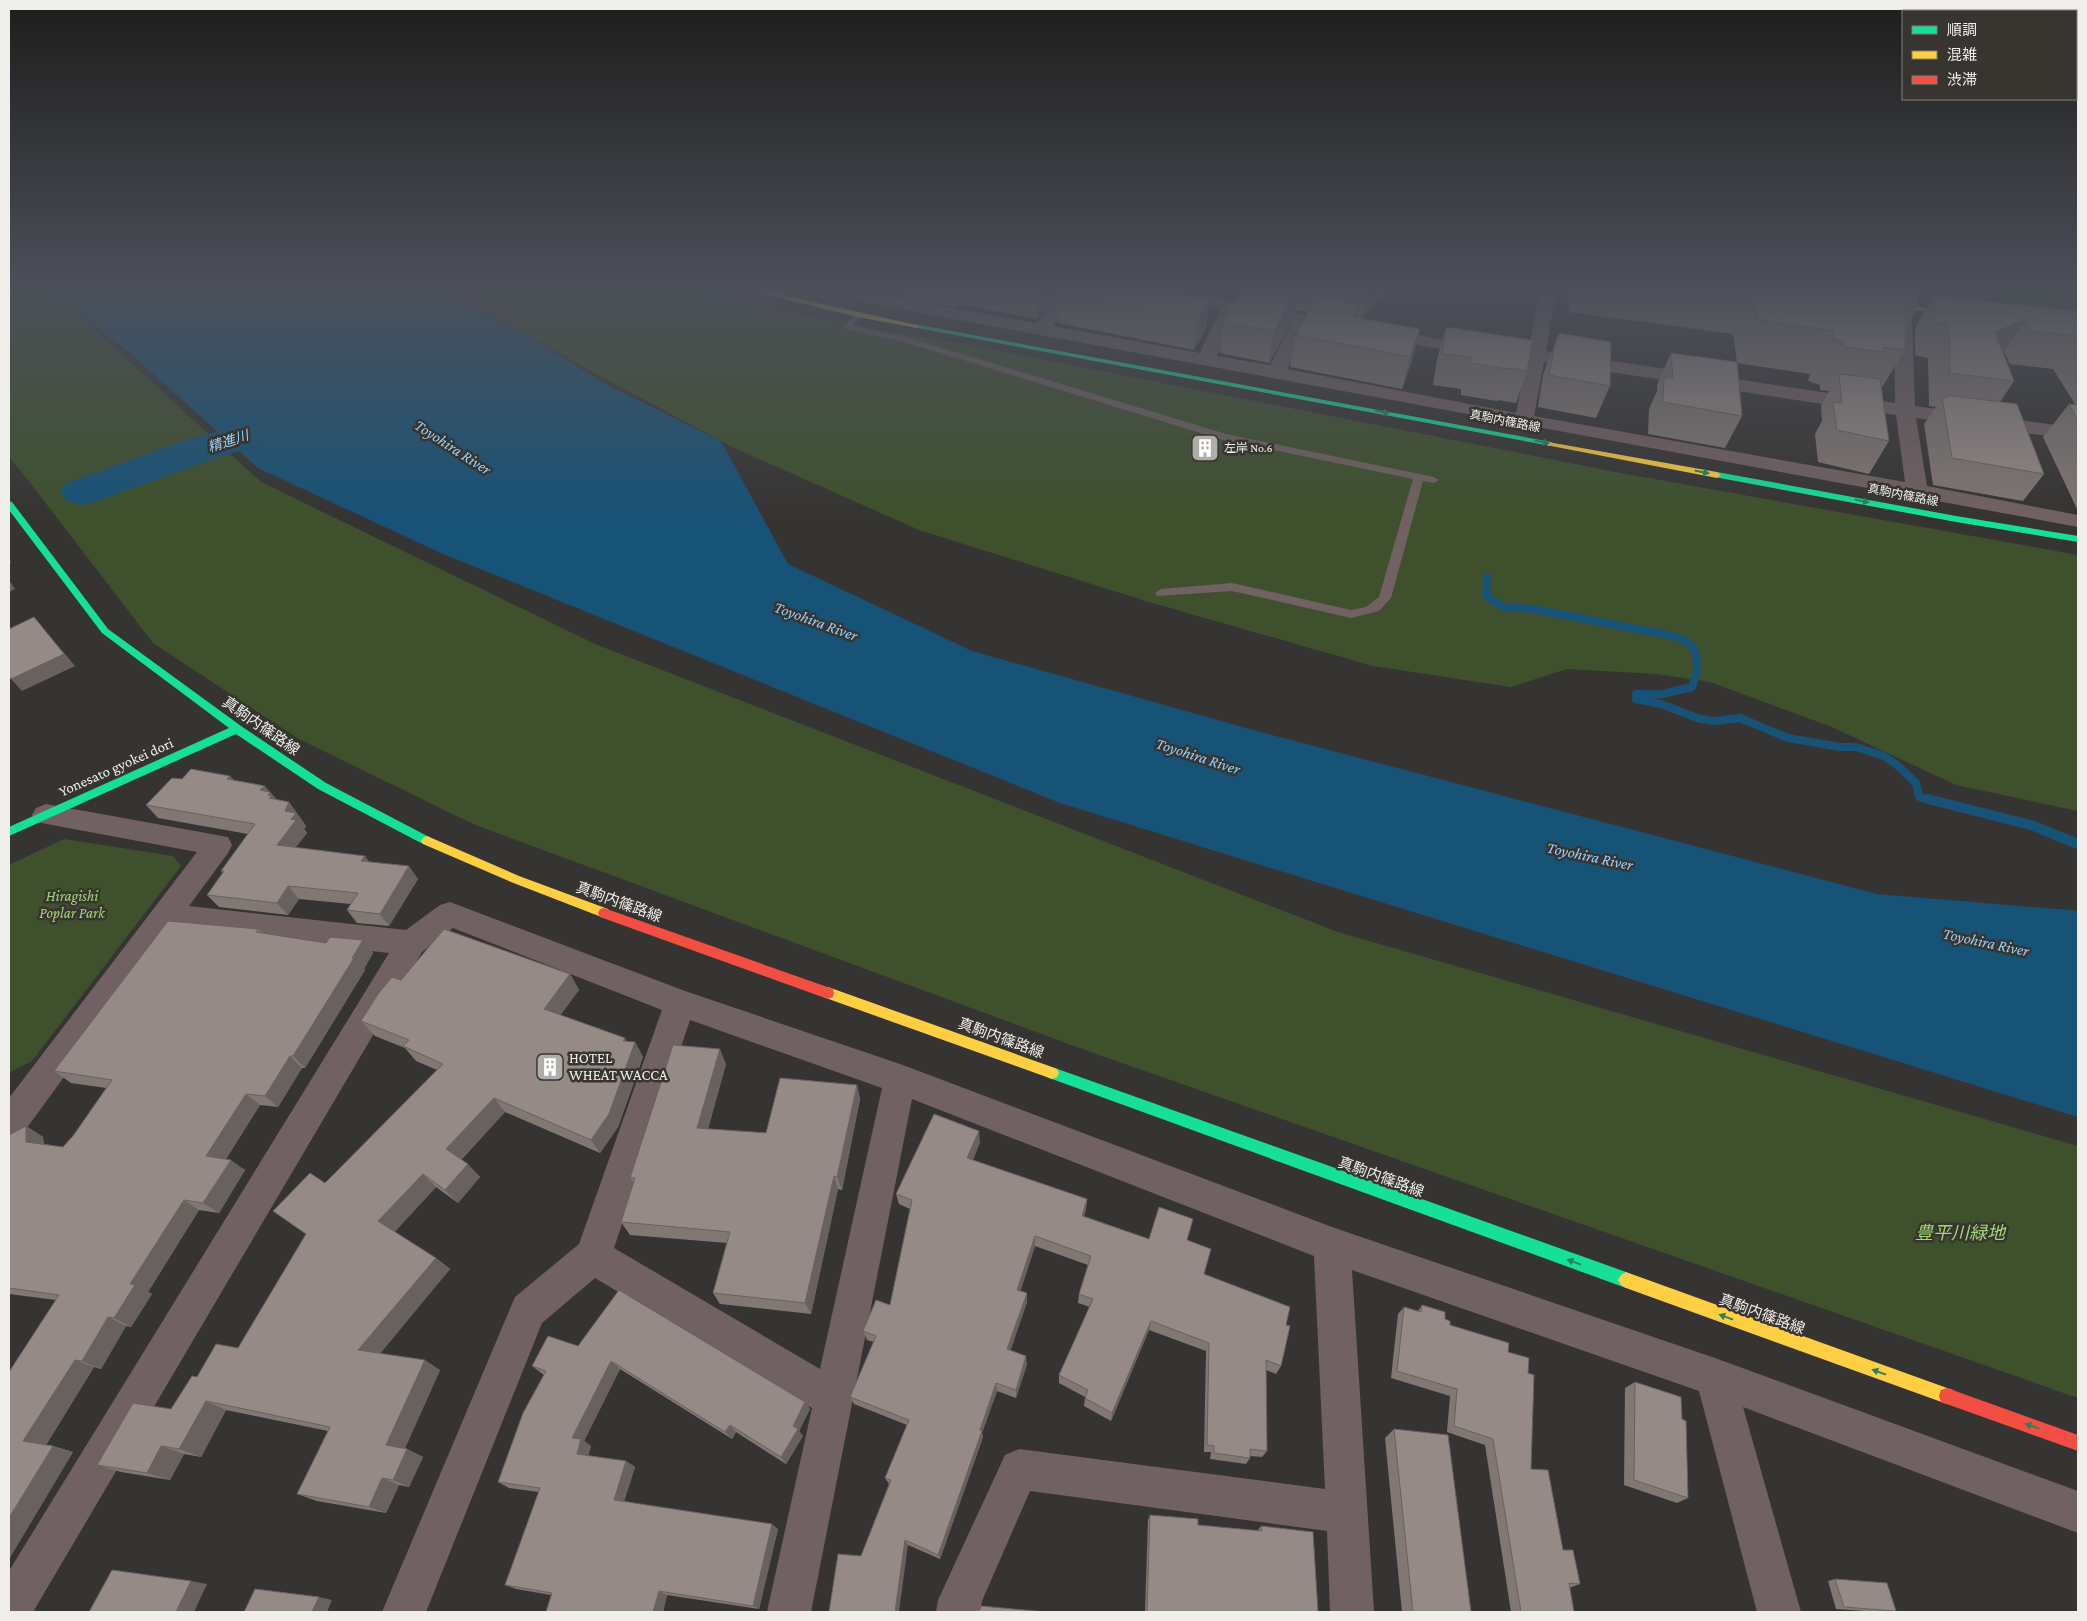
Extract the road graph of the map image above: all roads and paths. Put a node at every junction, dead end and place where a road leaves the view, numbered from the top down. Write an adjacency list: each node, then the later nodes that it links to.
1 (990, 366): 12 (lane)
2 (1131, 366): 17 (main road, 真駒内篠路線, one-way to 17)
3 (1242, 366): 8 (street)
4 (1279, 366): 8 (street)
5 (1535, 366): 10 (street)
6 (1590, 366): 9 (street)
7 (1904, 366): 9 (street)
8 (1276, 372): 10 (street)
9 (1905, 410): 11 (street); 14 (street)
10 (1524, 420): 14 (street)
11 (2078, 434)
12 (1419, 477): 13 (lane); 18 (lane)
13 (1434, 480)
14 (1917, 492): 16 (street)
15 (9, 504): 19 (main road, 真駒内篠路線)
16 (2078, 521)
17 (2078, 539)
18 (1161, 593)
19 (237, 729): 20 (main road, Yonesato gyokei dori); 31 (main road, 真駒内篠路線, one-way to 19)
20 (46, 815): 21 (main road, Yonesato gyokei dori); 22 (street)
21 (9, 832)
22 (165, 916): 23 (street); 26 (street)
23 (412, 943): 24 (street); 34 (street)
24 (680, 1003): 25 (street); 28 (street)
25 (900, 1079): 27 (street); 30 (street)
26 (11, 1118)
27 (1332, 1245): 29 (street); 33 (street)
28 (593, 1256): 30 (street); 35 (street)
29 (1715, 1377): 32 (street); 39 (street)
30 (834, 1399): 36 (street)
31 (2078, 1443)
32 (2078, 1512)
33 (1347, 1513): 37 (street); 38 (street)
34 (9, 1611)
35 (404, 1612)
36 (789, 1612)
37 (958, 1612)
38 (1352, 1612)
39 (1779, 1612)

